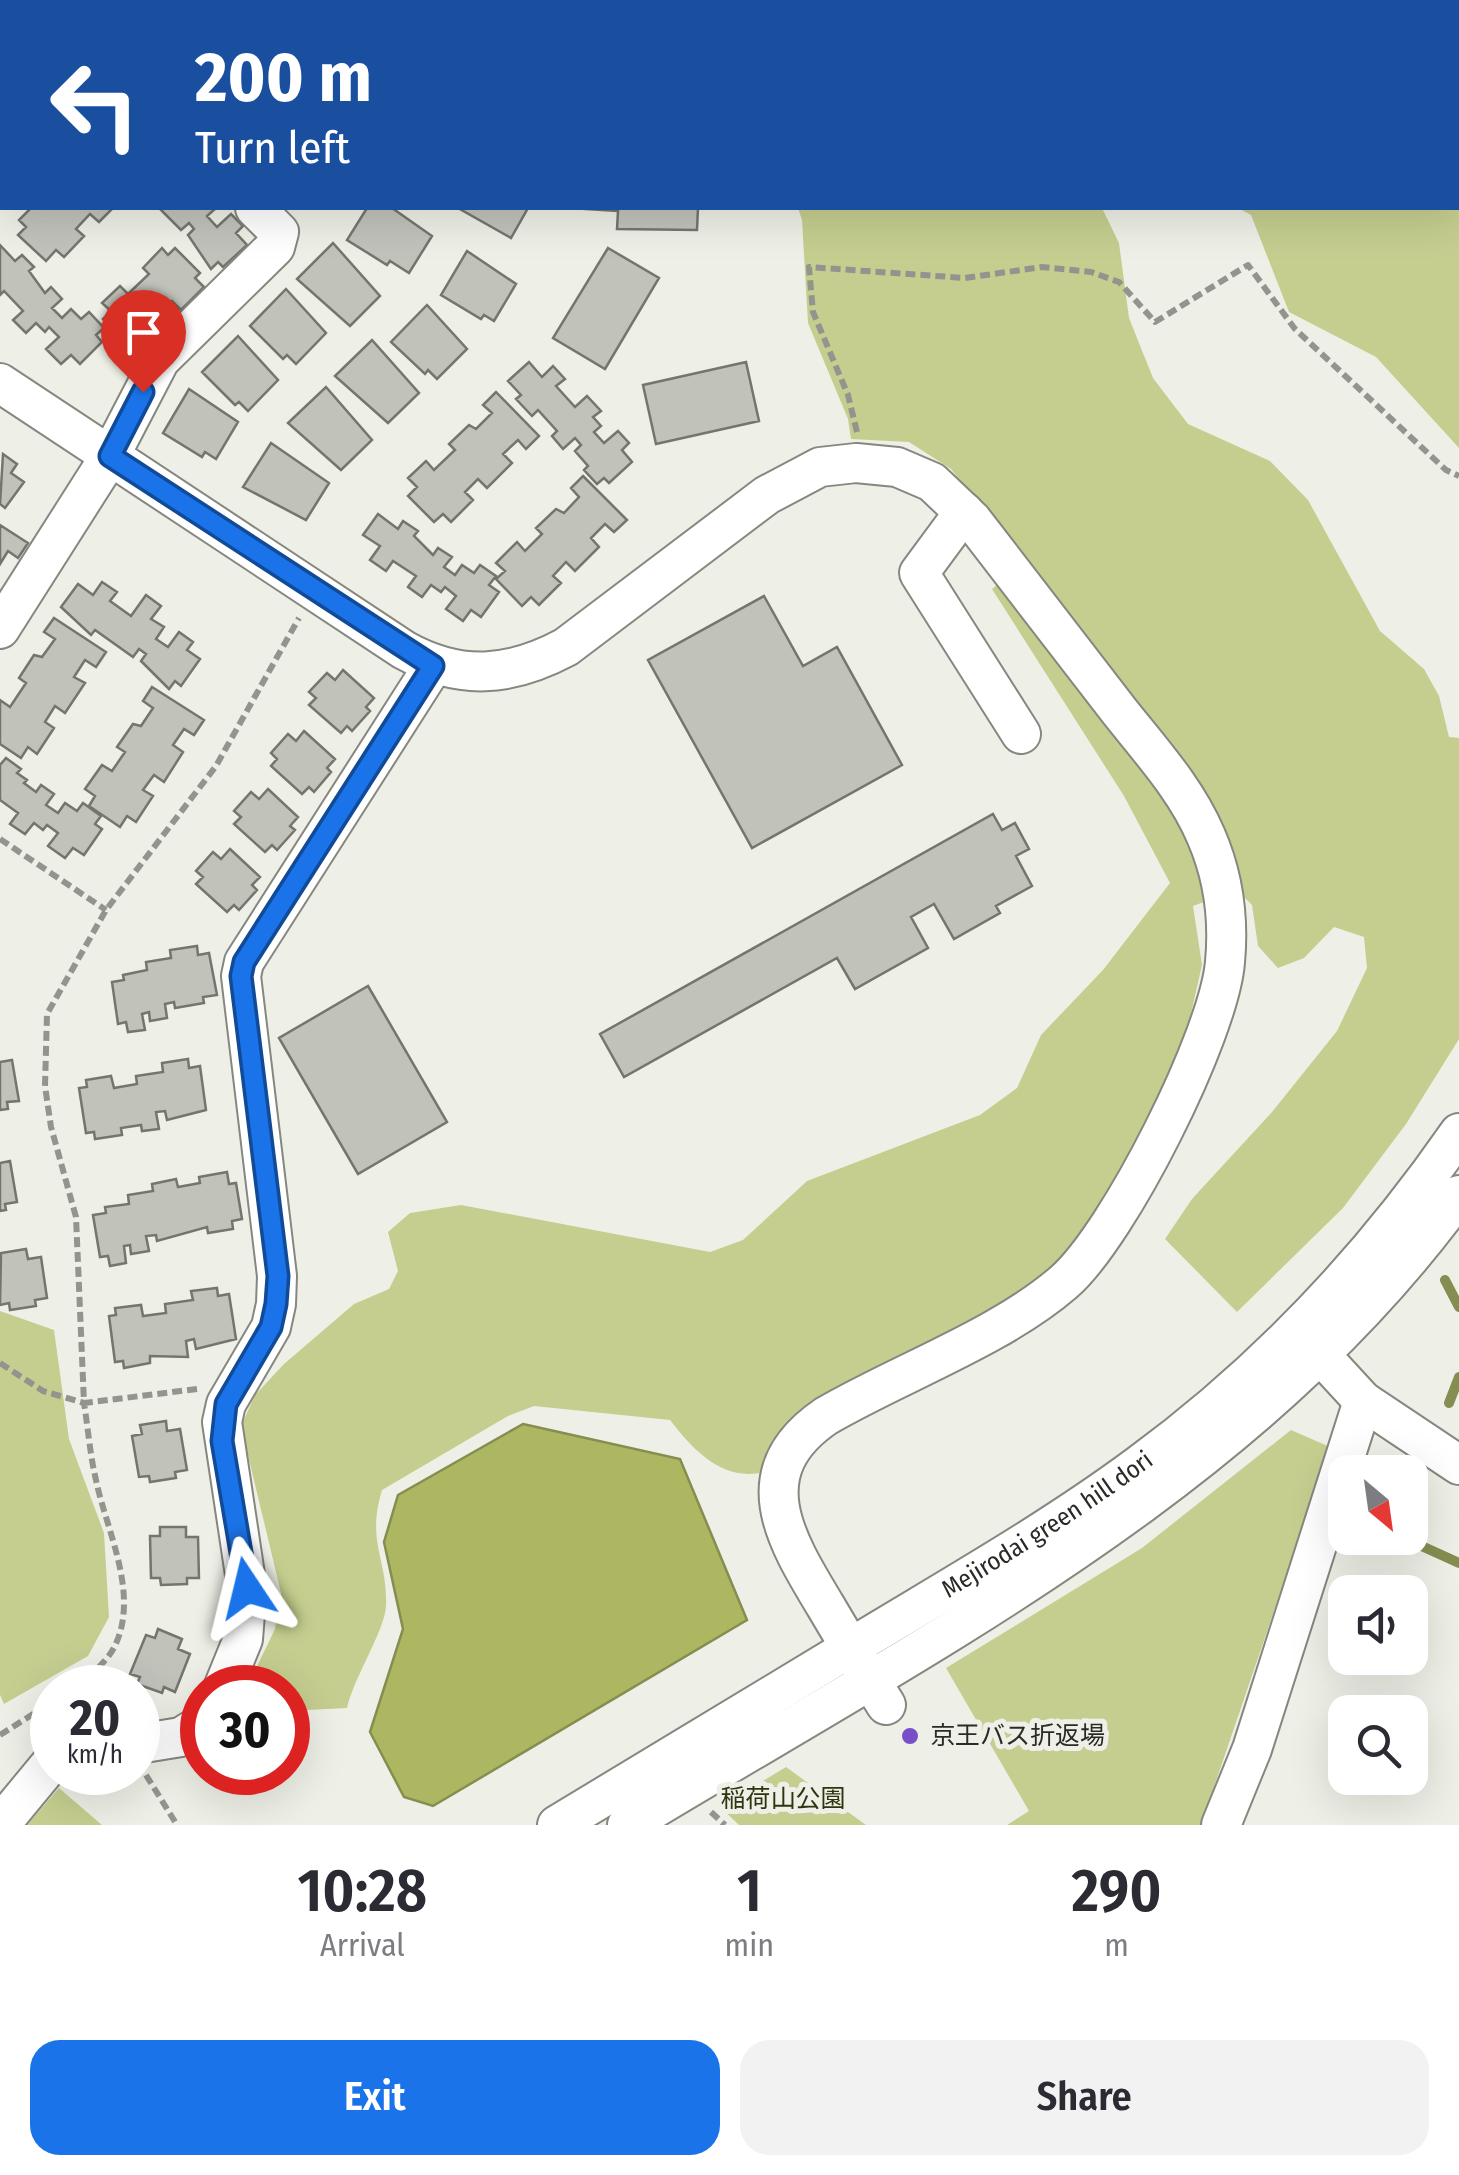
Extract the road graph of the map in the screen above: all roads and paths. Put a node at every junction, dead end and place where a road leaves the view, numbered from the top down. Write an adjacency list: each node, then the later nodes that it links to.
1 (257, 210): 3 (street)
2 (0, 383): 3 (street)
3 (110, 456): 7 (street); 8 (street)
4 (856, 463): 5 (path); 6 (street); 9 (street)
5 (1459, 476)
6 (964, 512): 10 (street); 23 (street)
7 (316, 592): 9 (street); 12 (path)
8 (0, 629)
9 (433, 666): 17 (street)
10 (1021, 734)
11 (0, 839): 12 (path)
12 (106, 910): 19 (path)
13 (1459, 1133): 15 (street, Mejirodai green hill dori)
14 (1459, 1195): 15 (street, Mejirodai green hill dori)
15 (1309, 1342): 18 (street); 23 (street, Mejirodai green hill dori)
16 (0, 1363): 19 (path)
17 (236, 1385): 19 (path); 22 (street)
18 (1363, 1401): 20 (street); 32 (street)
19 (84, 1402): 21 (path)
20 (1459, 1465)
21 (101, 1665)
22 (232, 1665)
23 (869, 1677): 30 (street, Mejirodai green hill dori); 31 (street, Mejirodai green hill dori)
24 (30, 1716): 25 (path)
25 (0, 1735)
26 (30, 1789): 28 (street)
27 (159, 1795): 29 (path)
28 (0, 1825)
29 (177, 1825)
30 (557, 1825)
31 (627, 1825)
32 (1221, 1825)

